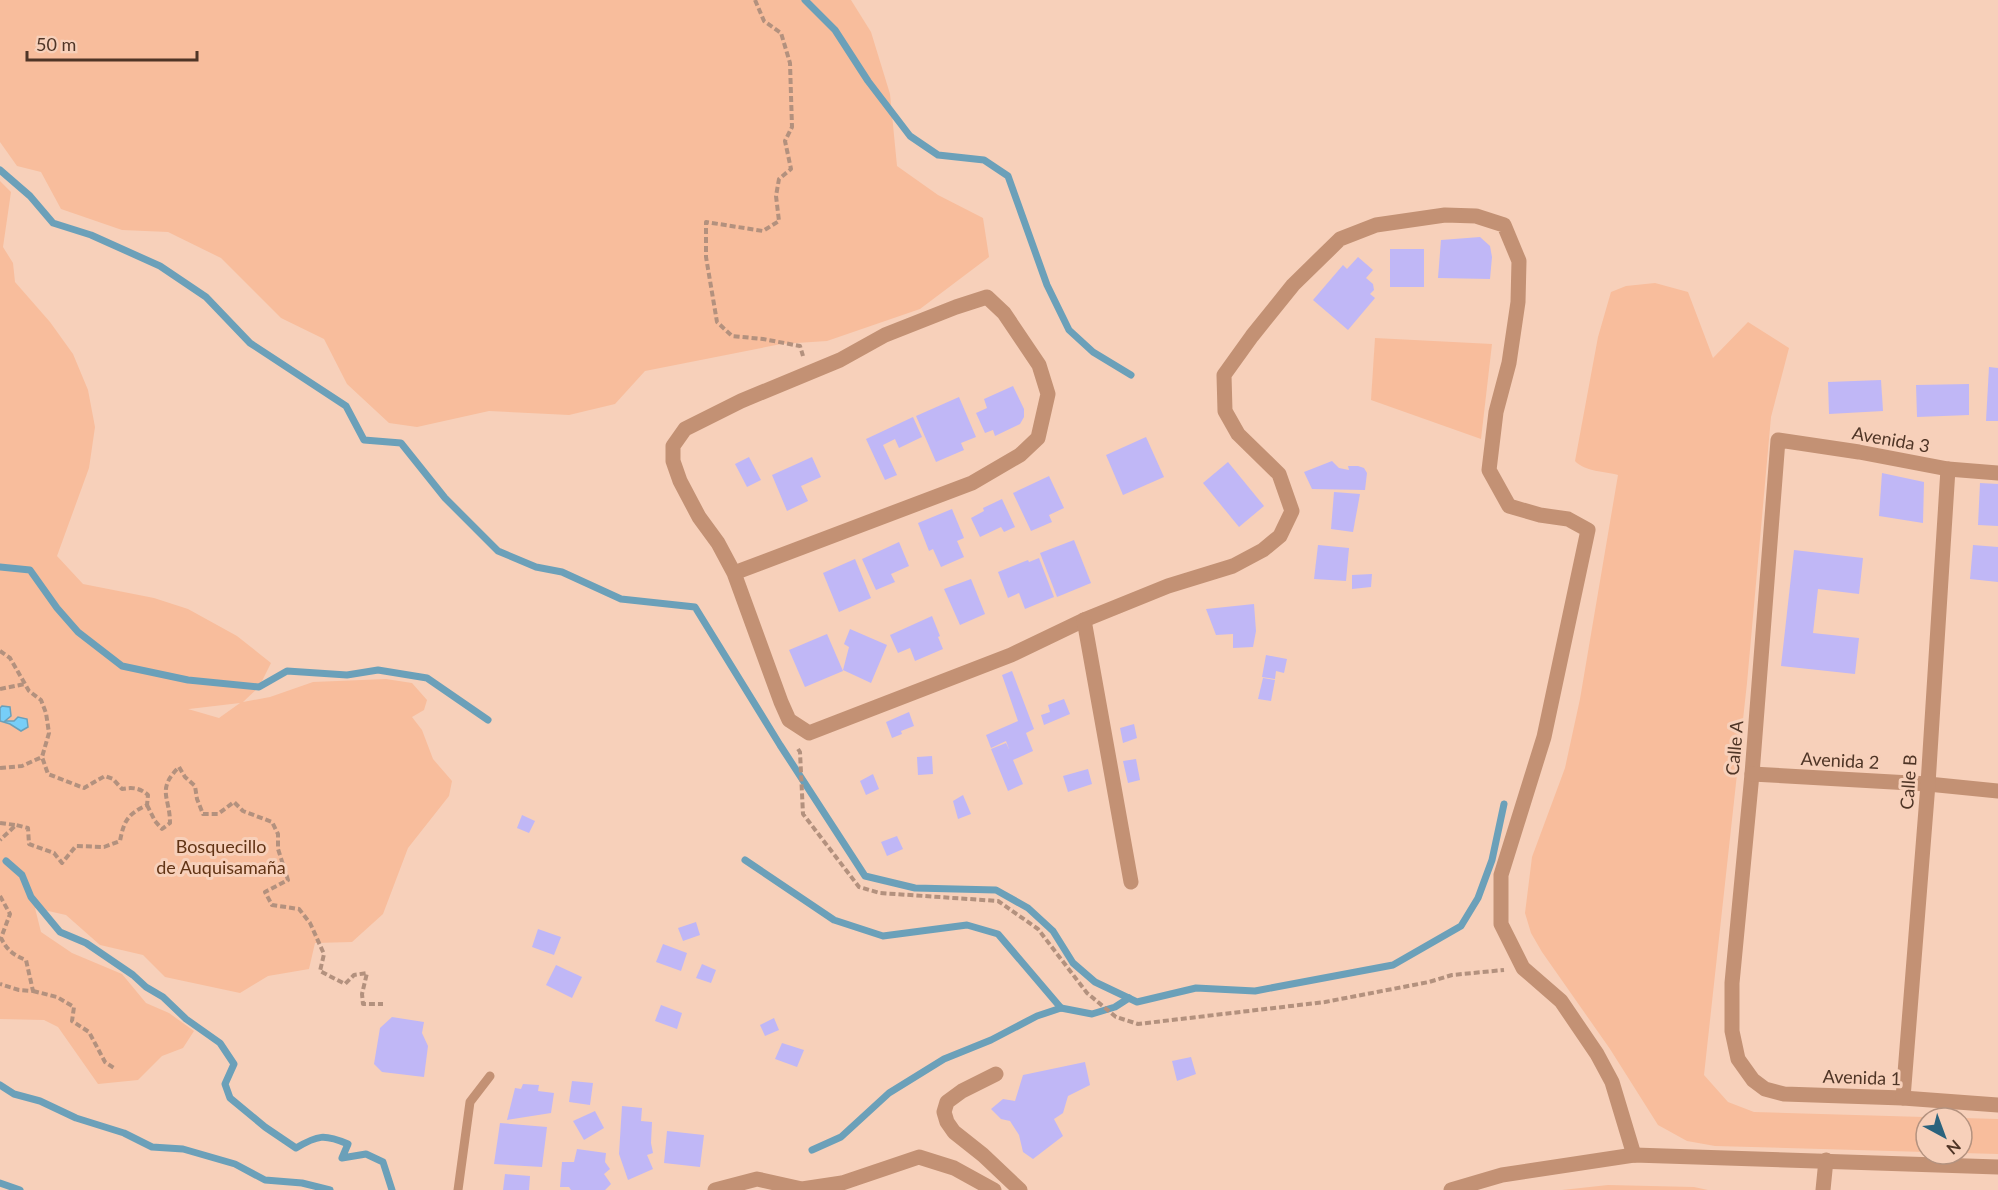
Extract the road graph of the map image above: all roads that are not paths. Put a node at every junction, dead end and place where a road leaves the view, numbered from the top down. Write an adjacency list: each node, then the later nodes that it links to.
1 (1778, 440): 2 (street, Avenida 3); 6 (street, Calle A)
2 (1948, 469): 3 (street, Avenida 3); 7 (street, Calle B)
3 (1998, 473)
4 (735, 573): 4 (street); 5 (street)
5 (1084, 620): 9 (street); 15 (street)
6 (1752, 774): 7 (street, Avenida 2); 10 (street, Calle A)
7 (1928, 784): 8 (street, Avenida 2); 13 (street, Calle B)
8 (1998, 791)
9 (1131, 882)
10 (1738, 1059): 13 (street, Avenida 1)
11 (996, 1074): 21 (street)
12 (490, 1076): 18 (lane)
13 (1903, 1098): 14 (street, Avenida 1)
14 (1998, 1105)
15 (1634, 1155): 16 (street); 22 (street)
16 (1826, 1160): 17 (street); 23 (street)
17 (1998, 1167)
18 (458, 1190)
19 (715, 1190): 20 (street)
20 (994, 1190)
21 (1020, 1190)
22 (1450, 1190)
23 (1823, 1190)

